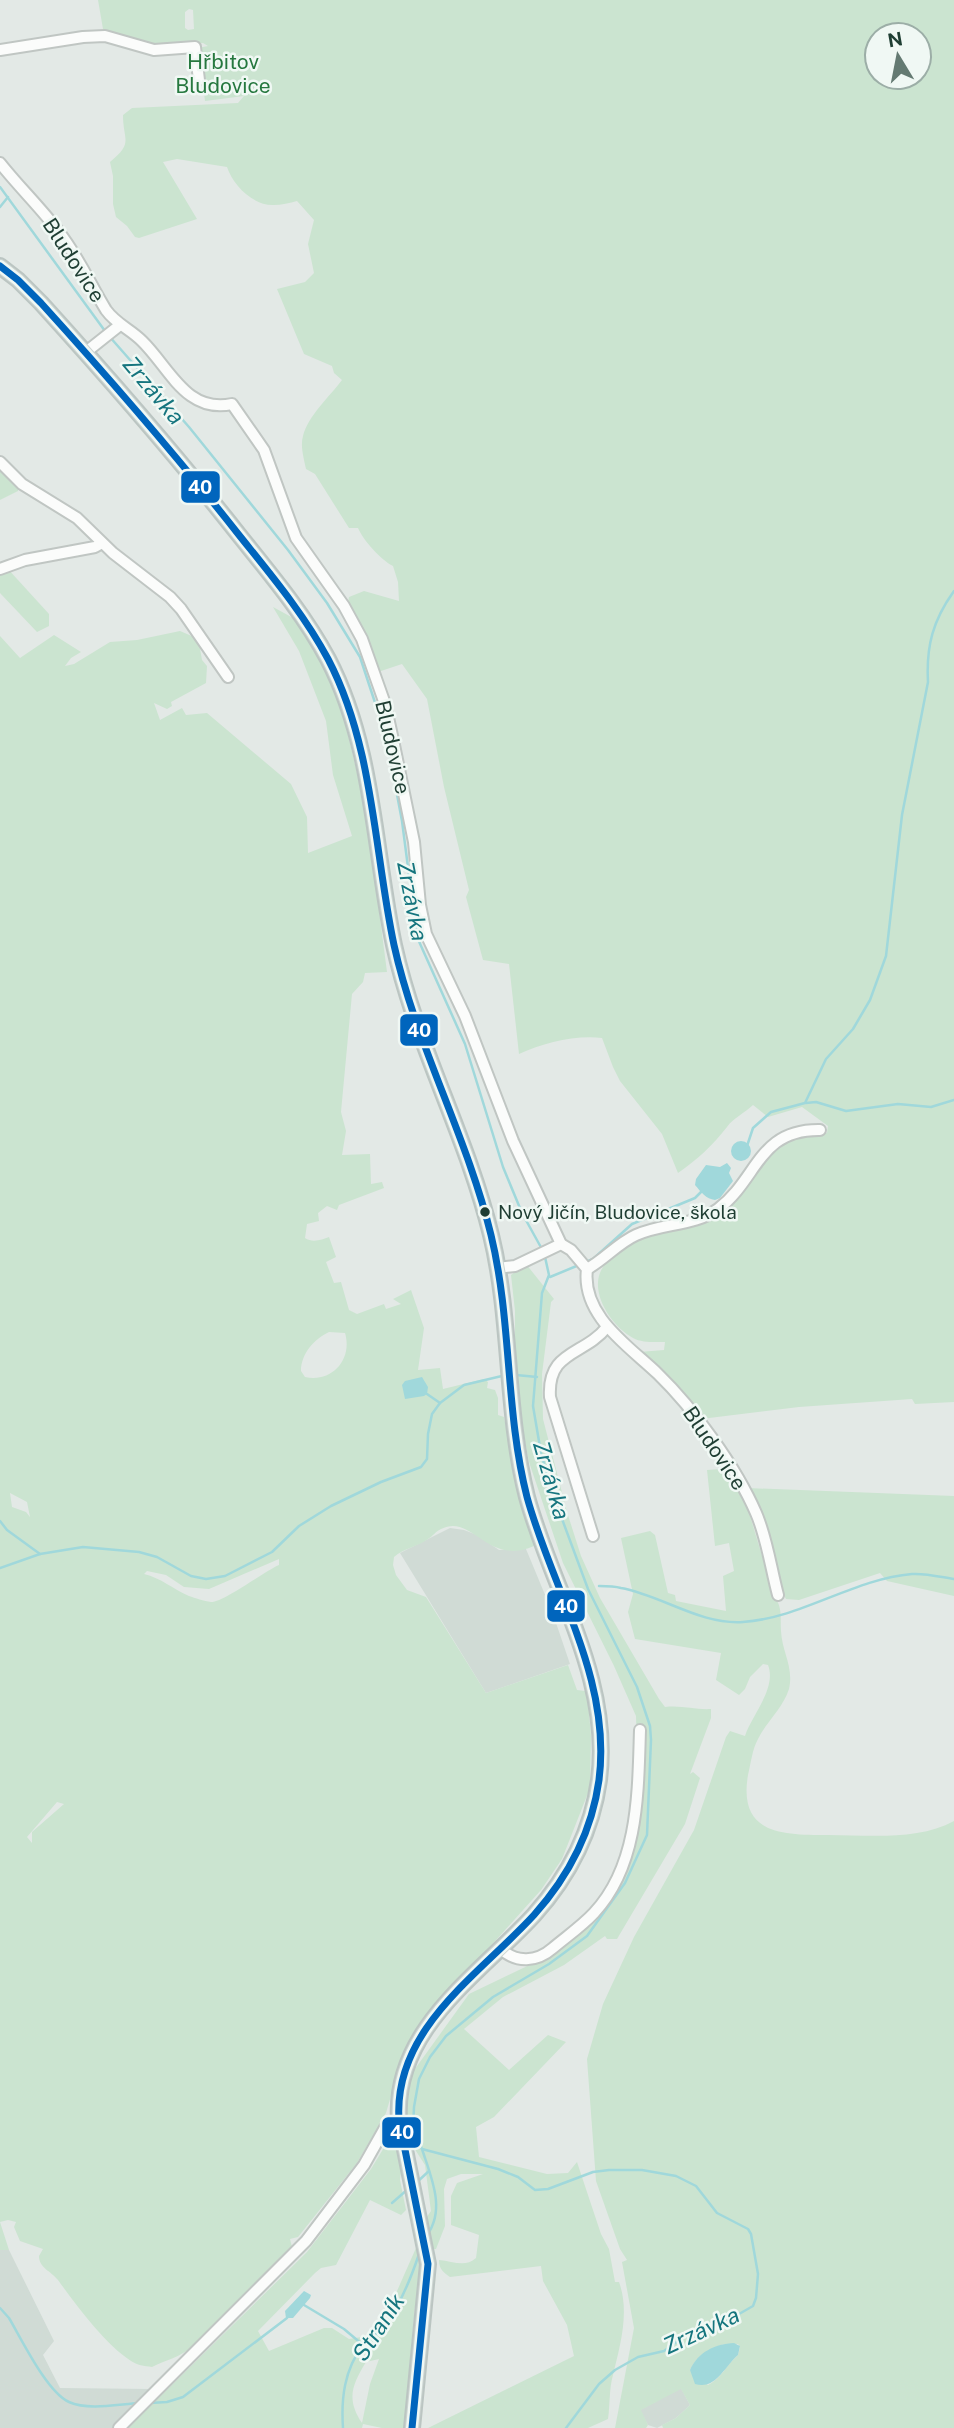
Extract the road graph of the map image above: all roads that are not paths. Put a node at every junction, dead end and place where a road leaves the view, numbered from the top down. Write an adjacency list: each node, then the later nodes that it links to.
1 (0, 50): 2 (street)
2 (199, 80)
3 (0, 163): 5 (street, Bludovice)
4 (0, 266): 6 (main road)
5 (118, 327): 6 (street); 12 (street, Bludovice)
6 (86, 352): 13 (main road)
7 (0, 462): 8 (street)
8 (102, 543): 9 (street); 10 (street)
9 (0, 569)
10 (228, 677)
11 (820, 1130): 14 (street)
12 (558, 1245): 13 (street); 14 (street, Bludovice)
13 (496, 1268): 19 (main road)
14 (587, 1269): 15 (street, Bludovice)
15 (607, 1327): 16 (street); 17 (street, Bludovice)
16 (593, 1536)
17 (778, 1595)
18 (640, 1730): 19 (street)
19 (500, 1948): 20 (main road)
20 (399, 2120): 21 (street); 22 (main road)
21 (119, 2428)
22 (412, 2428)

